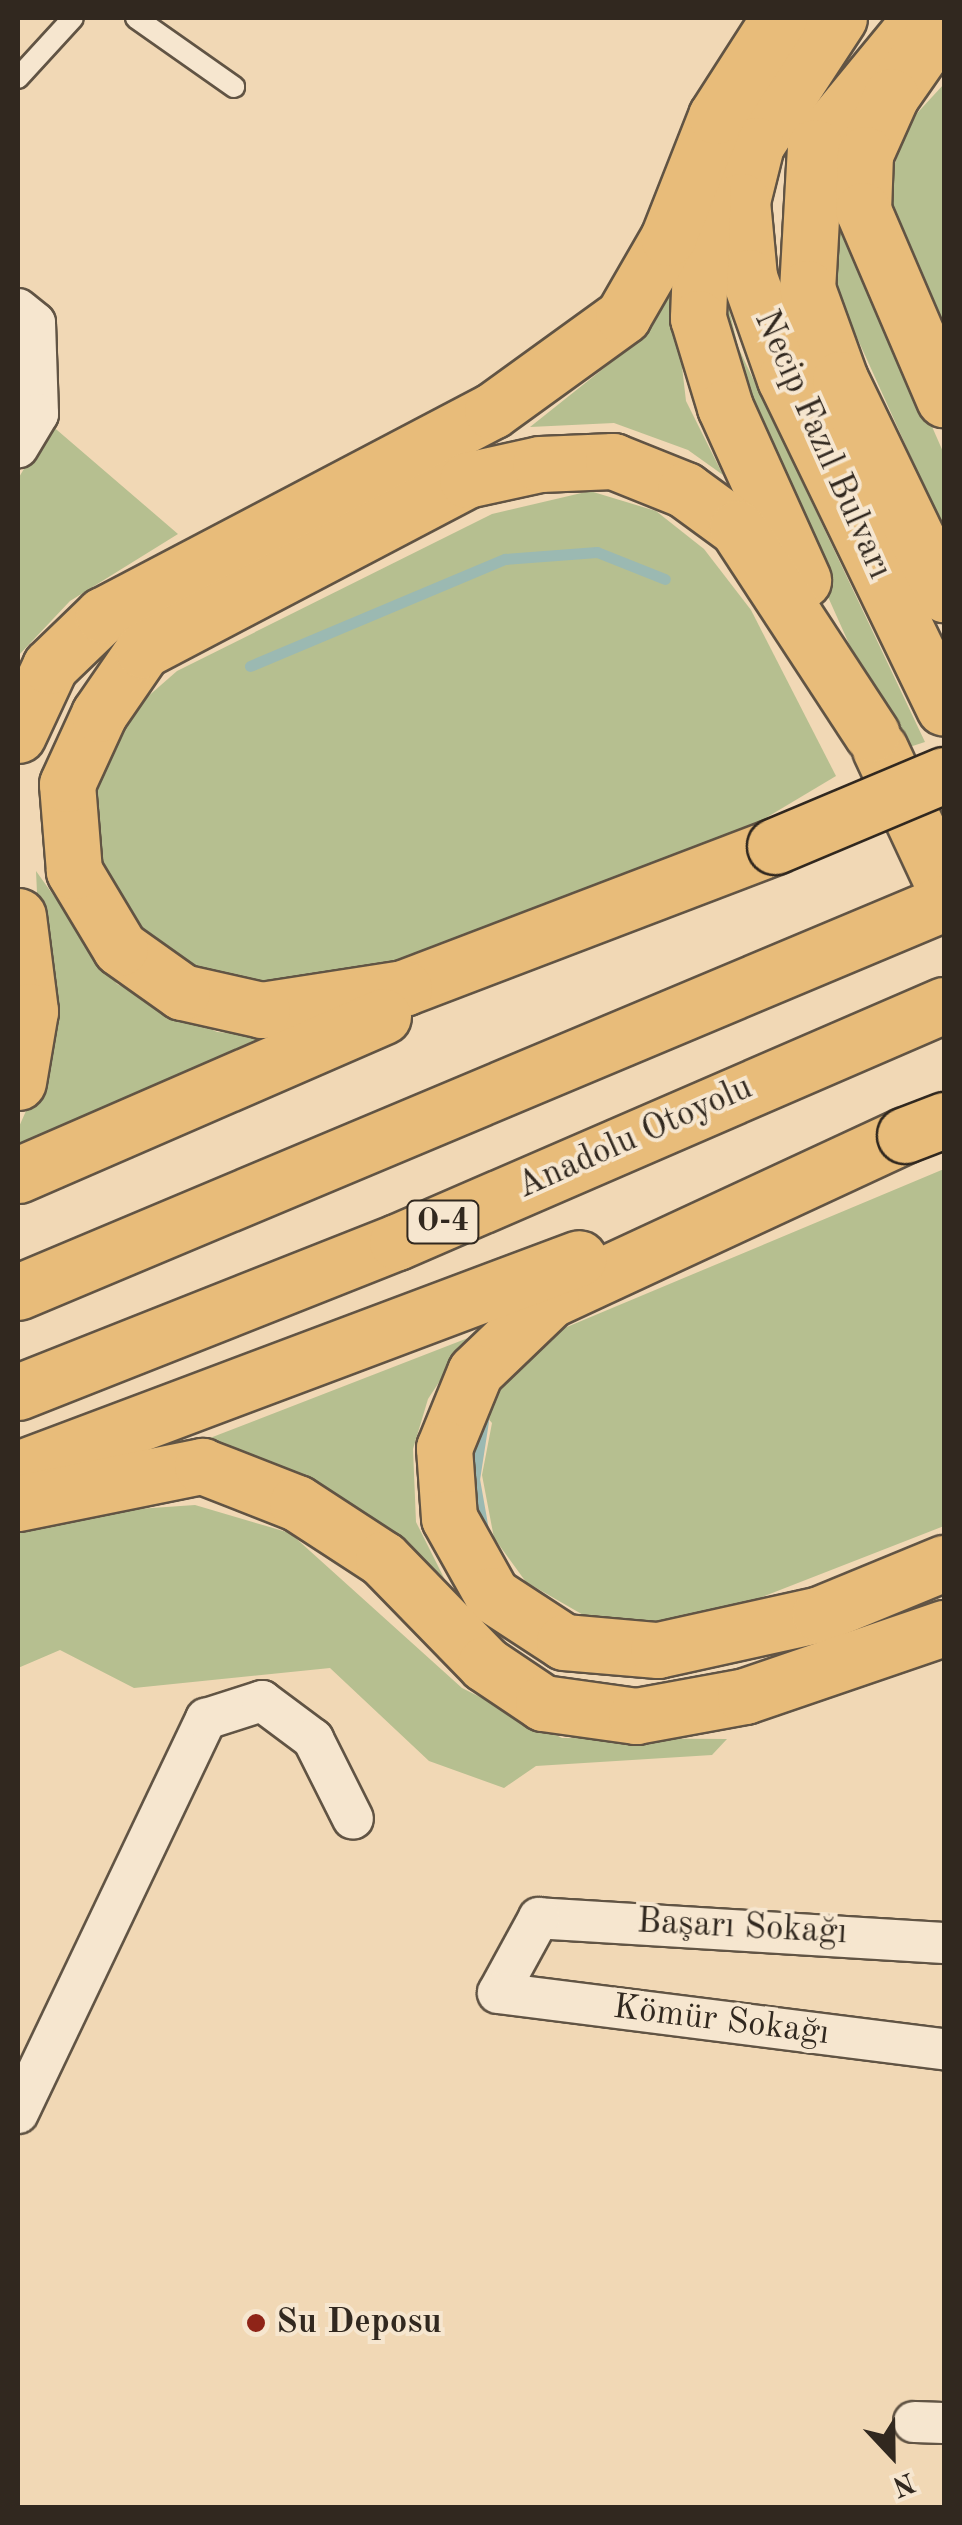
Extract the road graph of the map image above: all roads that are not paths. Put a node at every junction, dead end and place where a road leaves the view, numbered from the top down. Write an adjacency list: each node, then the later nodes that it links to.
1 (73, 18): 7 (lane)
2 (136, 18): 8 (lane)
3 (780, 18): 14 (main road); 15 (main road)
4 (838, 18): 13 (main road, Necip Fazıl Bulvarı)
5 (921, 18): 12 (main road, Necip Fazıl Bulvarı)
6 (944, 20): 10 (main road)
7 (18, 78)
8 (234, 86)
9 (18, 309): 11 (street)
10 (944, 400)
11 (18, 446)
12 (944, 594)
13 (944, 708)
14 (872, 734): 17 (main road); 18 (main road)
15 (18, 735)
16 (944, 775): 17 (main road, bridge)
17 (776, 846): 24 (main road)
18 (944, 886)
19 (944, 903): 25 (main road)
20 (18, 916): 22 (main road)
21 (944, 1005): 26 (main road, Anadolu Otoyolu / O-4)
22 (18, 1082)
23 (925, 1127): 27 (main road); 29 (main road)
24 (18, 1175)
25 (18, 1292)
26 (18, 1392)
27 (18, 1469)
28 (18, 1503): 30 (main road)
29 (944, 1563)
30 (944, 1628)
31 (353, 1819): 35 (street)
32 (944, 1943): 33 (street, Başarı Sokağı)
33 (498, 1993): 34 (street, Kömür Sokağı)
34 (944, 2050)
35 (18, 2113)

